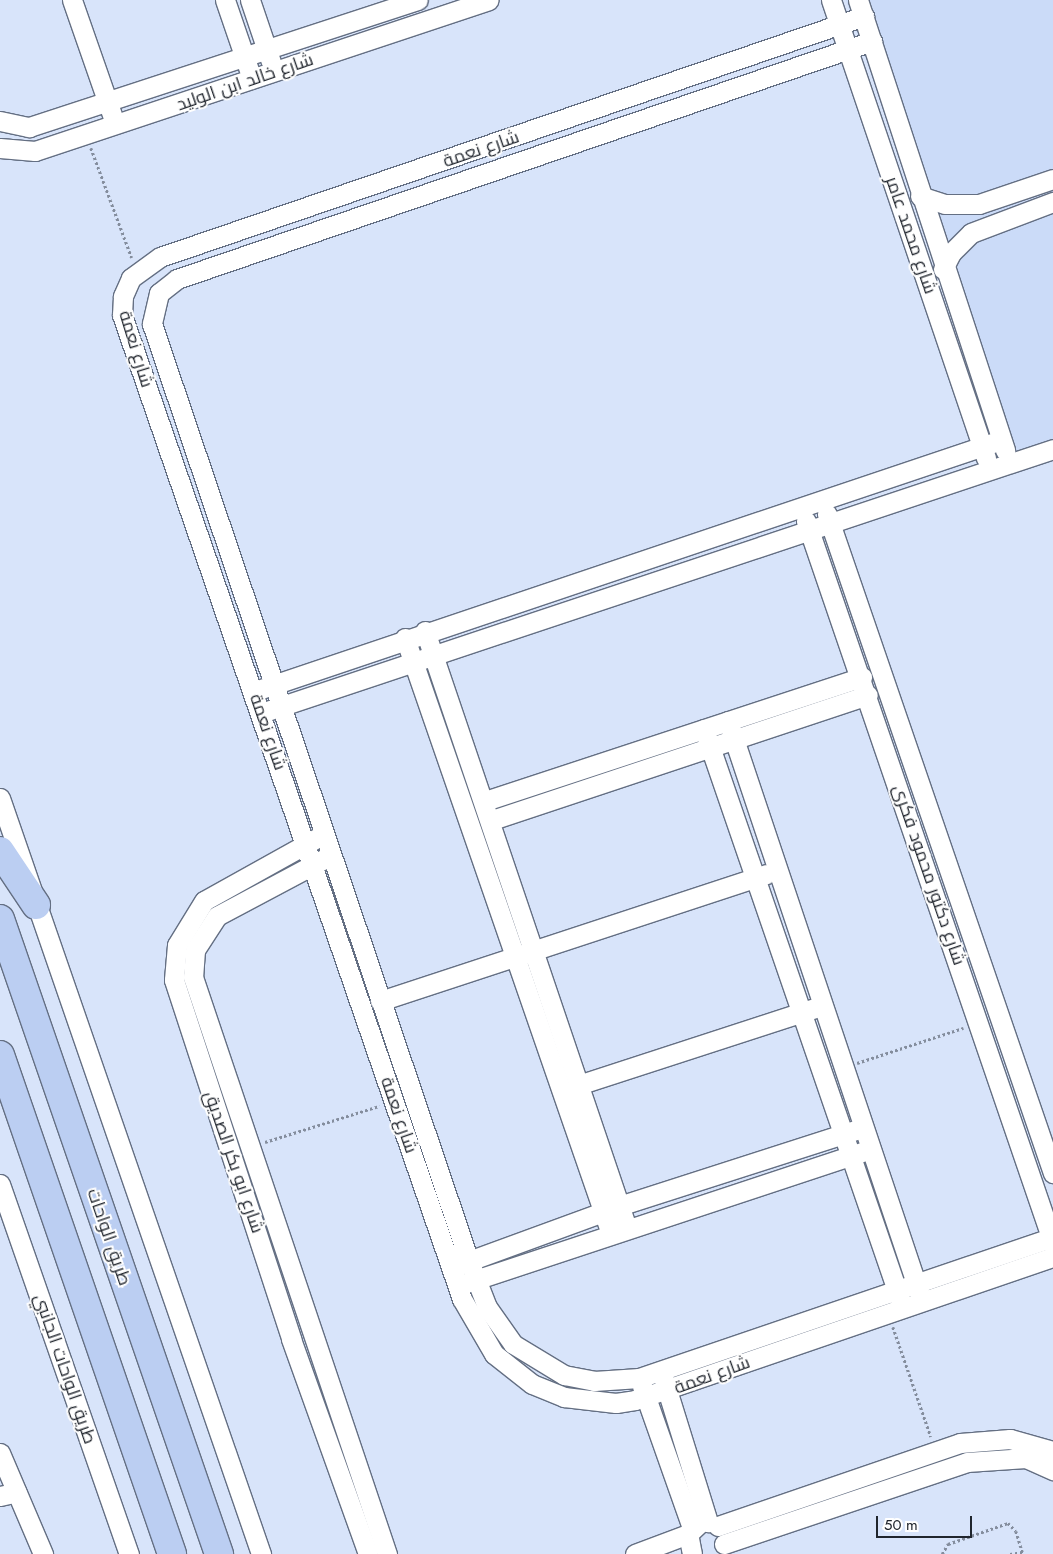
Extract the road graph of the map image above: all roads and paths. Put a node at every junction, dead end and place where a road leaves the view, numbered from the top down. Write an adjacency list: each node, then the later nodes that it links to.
1 (72, 0): 15 (street)
2 (226, 0): 12 (street)
3 (250, 0): 10 (street)
4 (418, 0): 10 (street, شارع خالد ابن الوليد)
5 (489, 0): 13 (street, شارع خالد ابن الوليد)
6 (831, 0): 8 (street, شارع محمد عامر)
7 (861, 8): 8 (street, شارع نعمة); 9 (street, شارع محمد عامر)
8 (839, 24): 11 (street, شارع محمد عامر); 19 (street, شارع نعمة)
9 (872, 41): 11 (street, شارع نعمة); 23 (street, شارع محمد عامر)
10 (267, 50): 12 (street, شارع خالد ابن الوليد); 13 (street)
11 (848, 50): 21 (street, شارع نعمة); 30 (street, شارع محمد عامر)
12 (245, 58): 14 (street); 15 (street, شارع خالد ابن الوليد)
13 (274, 72): 14 (street, شارع خالد ابن الوليد)
14 (252, 80): 17 (street, شارع خالد ابن الوليد)
15 (108, 104): 16 (street, شارع خالد ابن الوليد); 17 (street)
16 (0, 121)
17 (115, 126): 18 (street, شارع خالد ابن الوليد)
18 (87, 135): 20 (street, شارع خالد ابن الوليد); 28 (path)
19 (501, 142): 21 (street); 25 (street, شارع نعمة)
20 (0, 148)
21 (508, 165): 26 (street, شارع نعمة)
22 (1053, 179): 23 (street)
23 (920, 196): 27 (street, شارع محمد عامر)
24 (1053, 202): 27 (street)
25 (217, 238): 26 (street); 28 (street, شارع نعمة)
26 (224, 261): 43 (street, شارع نعمة)
27 (943, 269): 29 (street, شارع محمد عامر)
28 (137, 271): 43 (street, شارع نعمة)
29 (1001, 440): 30 (street); 32 (street, شارع محمد عامر)
30 (982, 447): 33 (street, شارع محمد عامر); 34 (street)
31 (1053, 449): 32 (street)
32 (1009, 464): 33 (street)
33 (990, 471): 36 (street)
34 (823, 500): 35 (street); 36 (street, شارع دكتور محمود فكرى)
35 (801, 508): 37 (street, شارع دكتور محمود فكرى); 38 (street)
36 (831, 526): 37 (street); 53 (street, شارع دكتور محمود فكرى)
37 (810, 533): 40 (street); 42 (street, شارع دكتور محمود فكرى)
38 (425, 631): 39 (street); 40 (street)
39 (405, 638): 41 (street); 43 (street)
40 (435, 658): 41 (street); 50 (street)
41 (415, 665): 44 (street); 62 (street)
42 (865, 686): 45 (street); 47 (street); 55 (street, شارع دكتور محمود فكرى)
43 (263, 689): 44 (street, شارع نعمة)
44 (270, 710): 52 (street, شارع نعمة)
45 (728, 721): 46 (street); 47 (street)
46 (704, 729): 48 (street); 50 (street)
47 (734, 739): 48 (street); 57 (street)
48 (711, 747): 51 (street); 58 (street)
49 (0, 798): 59 (street)
50 (485, 801): 51 (street)
51 (492, 820): 61 (street)
52 (315, 839): 56 (street, شارع نعمة); 105 (street, شارع ابو بكر الصديق)
53 (942, 847): 55 (street); 76 (street, شارع دكتور محمود فكرى)
54 (0, 851): 59 (highway)
55 (922, 856): 66 (street, شارع دكتور محمود فكرى)
56 (322, 860): 63 (street, شارع نعمة); 70 (street, شارع نعمة); 73 (street, شارع ابو بكر الصديق)
57 (778, 870): 58 (street); 64 (street)
58 (756, 878): 61 (street); 65 (street)
59 (36, 905): 104 (street)
60 (0, 919): 103 (highway, طريق الواحات)
61 (533, 948): 62 (street); 69 (street)
62 (513, 955): 63 (street); 78 (street)
63 (380, 1001): 83 (street, شارع نعمة)
64 (823, 1005): 65 (street); 68 (street)
65 (803, 1012): 69 (street); 72 (street)
66 (978, 1023): 68 (path); 81 (street, شارع دكتور محمود فكرى)
67 (0, 1055): 102 (highway)
68 (844, 1068): 71 (street)
69 (578, 1085): 78 (street)
70 (395, 1101): 73 (path); 84 (street, شارع نعمة)
71 (864, 1127): 72 (street); 74 (street)
72 (844, 1134): 75 (street); 78 (street)
73 (249, 1148): 106 (street, شارع ابو بكر الصديق)
74 (871, 1149): 75 (street); 86 (street)
75 (851, 1156): 80 (street); 87 (street)
76 (1053, 1173)
77 (0, 1184): 79 (street, طريق الواحات الجانبي)
78 (611, 1209): 80 (street); 83 (street)
79 (6, 1211): 101 (street, طريق الواحات الجانبي)
80 (619, 1231): 85 (street)
81 (1052, 1239): 86 (street, شارع نعمة)
82 (1053, 1257): 86 (street, شارع نعمة)
83 (469, 1261): 84 (street); 85 (street, شارع نعمة)
84 (454, 1277): 85 (street); 91 (street, شارع نعمة)
85 (476, 1279): 89 (street, شارع نعمة)
86 (919, 1293): 87 (street, شارع نعمة)
87 (896, 1304): 88 (street, شارع نعمة); 90 (street, شارع نعمة); 92 (path)
88 (661, 1372): 89 (street, شارع نعمة); 90 (street)
89 (640, 1378): 91 (street)
90 (668, 1390): 91 (street, شارع نعمة); 97 (street)
91 (646, 1398): 97 (street)
92 (935, 1450): 93 (street); 97 (street)
93 (1053, 1450)
94 (0, 1453): 96 (street)
95 (1053, 1470): 98 (street)
96 (9, 1494): 100 (street)
97 (702, 1528): 98 (street); 107 (street); 108 (street)
98 (721, 1551)
99 (1022, 1553): 109 (path); 110 (path)
100 (43, 1554)
101 (129, 1554)
102 (172, 1554)
103 (219, 1554)
104 (261, 1554)
105 (368, 1554)
106 (387, 1554)
107 (634, 1554)
108 (692, 1554)
109 (942, 1554)
110 (1010, 1554)

